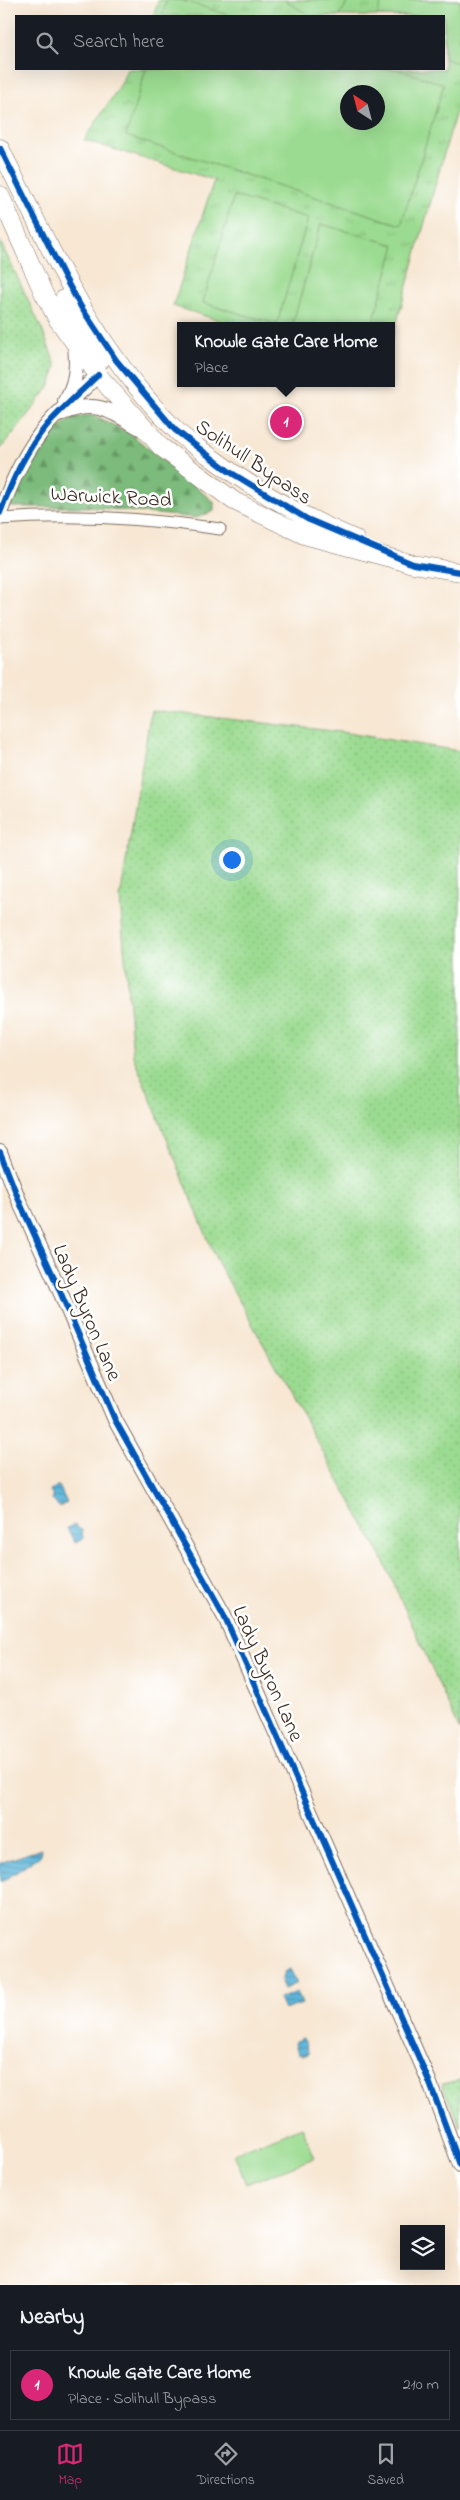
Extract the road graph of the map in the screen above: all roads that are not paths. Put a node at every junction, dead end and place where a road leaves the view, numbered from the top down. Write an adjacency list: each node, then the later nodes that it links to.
1 (0, 148): 3 (main road)
2 (0, 195): 4 (main road, Solihull Bypass)
3 (38, 226): 5 (main road); 11 (main road, Solihull Bypass)
4 (75, 344): 5 (main road, Solihull Bypass); 6 (street)
5 (98, 375): 6 (street); 7 (main road, Solihull Bypass)
6 (56, 416): 7 (street); 8 (street)
7 (146, 431): 11 (main road, Solihull Bypass)
8 (0, 513)
9 (0, 519): 10 (street, Warwick Road)
10 (220, 529)
11 (413, 564): 12 (main road)
12 (460, 572)
13 (0, 1152): 14 (street, Lady Byron Lane)
14 (460, 2164)

